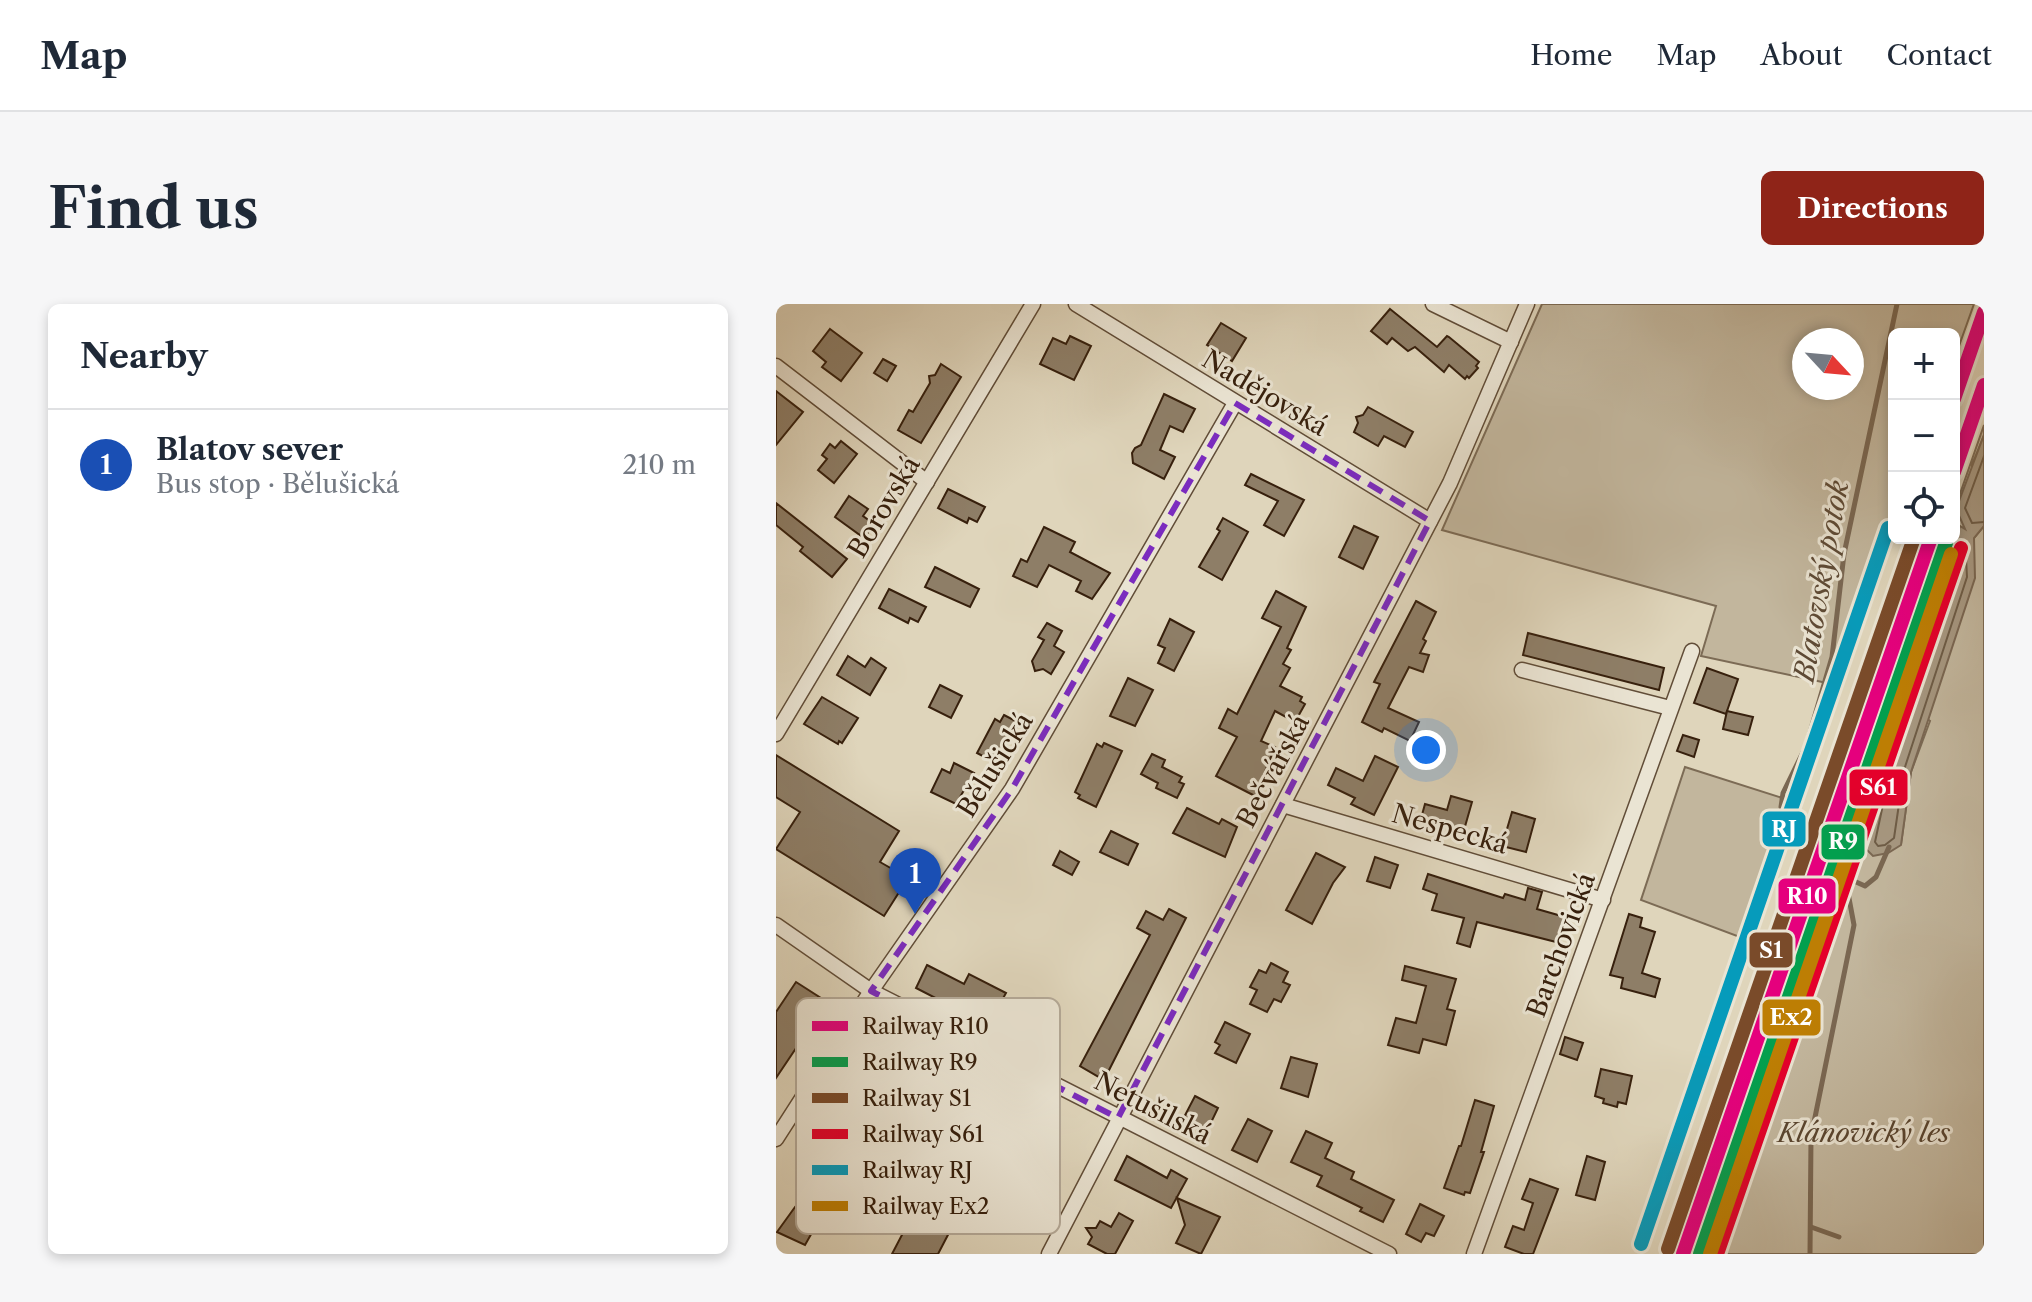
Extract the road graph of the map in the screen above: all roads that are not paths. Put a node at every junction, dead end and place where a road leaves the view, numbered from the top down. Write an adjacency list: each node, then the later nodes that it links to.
1 (1033, 304): 8 (street, Borovská)
2 (1076, 304): 7 (street, Nadějovská)
3 (1433, 304): 5 (street)
4 (1527, 304): 5 (street, Bečvářská)
5 (1511, 342): 9 (street, Bečvářská)
6 (776, 366): 8 (street)
7 (1235, 403): 9 (street, Nadějovská); 17 (street, Bělušická)
8 (927, 482): 13 (street, Borovská)
9 (1430, 521): 14 (street, Bečvářská)
10 (1692, 651): 12 (street, Barchovická)
11 (1522, 670): 12 (street)
12 (1670, 708): 15 (street, Barchovická)
13 (776, 734)
14 (1283, 805): 15 (street, Nespecká); 22 (street, Bečvářská)
15 (1603, 900): 28 (street, Barchovická)
16 (776, 925): 17 (street, Netušilská)
17 (871, 991): 18 (street, Bělušická); 19 (street, Netušilská)
18 (867, 998)
19 (885, 998)
20 (1060, 1088): 22 (street, Netušilská)
21 (796, 1108): 23 (street, Bělušická)
22 (1118, 1118): 24 (street, Bečvářská); 27 (street, Netušilská)
23 (776, 1139)
24 (1060, 1232)
25 (1059, 1234): 26 (street, Bečvářská)
26 (1049, 1254)
27 (1389, 1254)
28 (1474, 1254)

